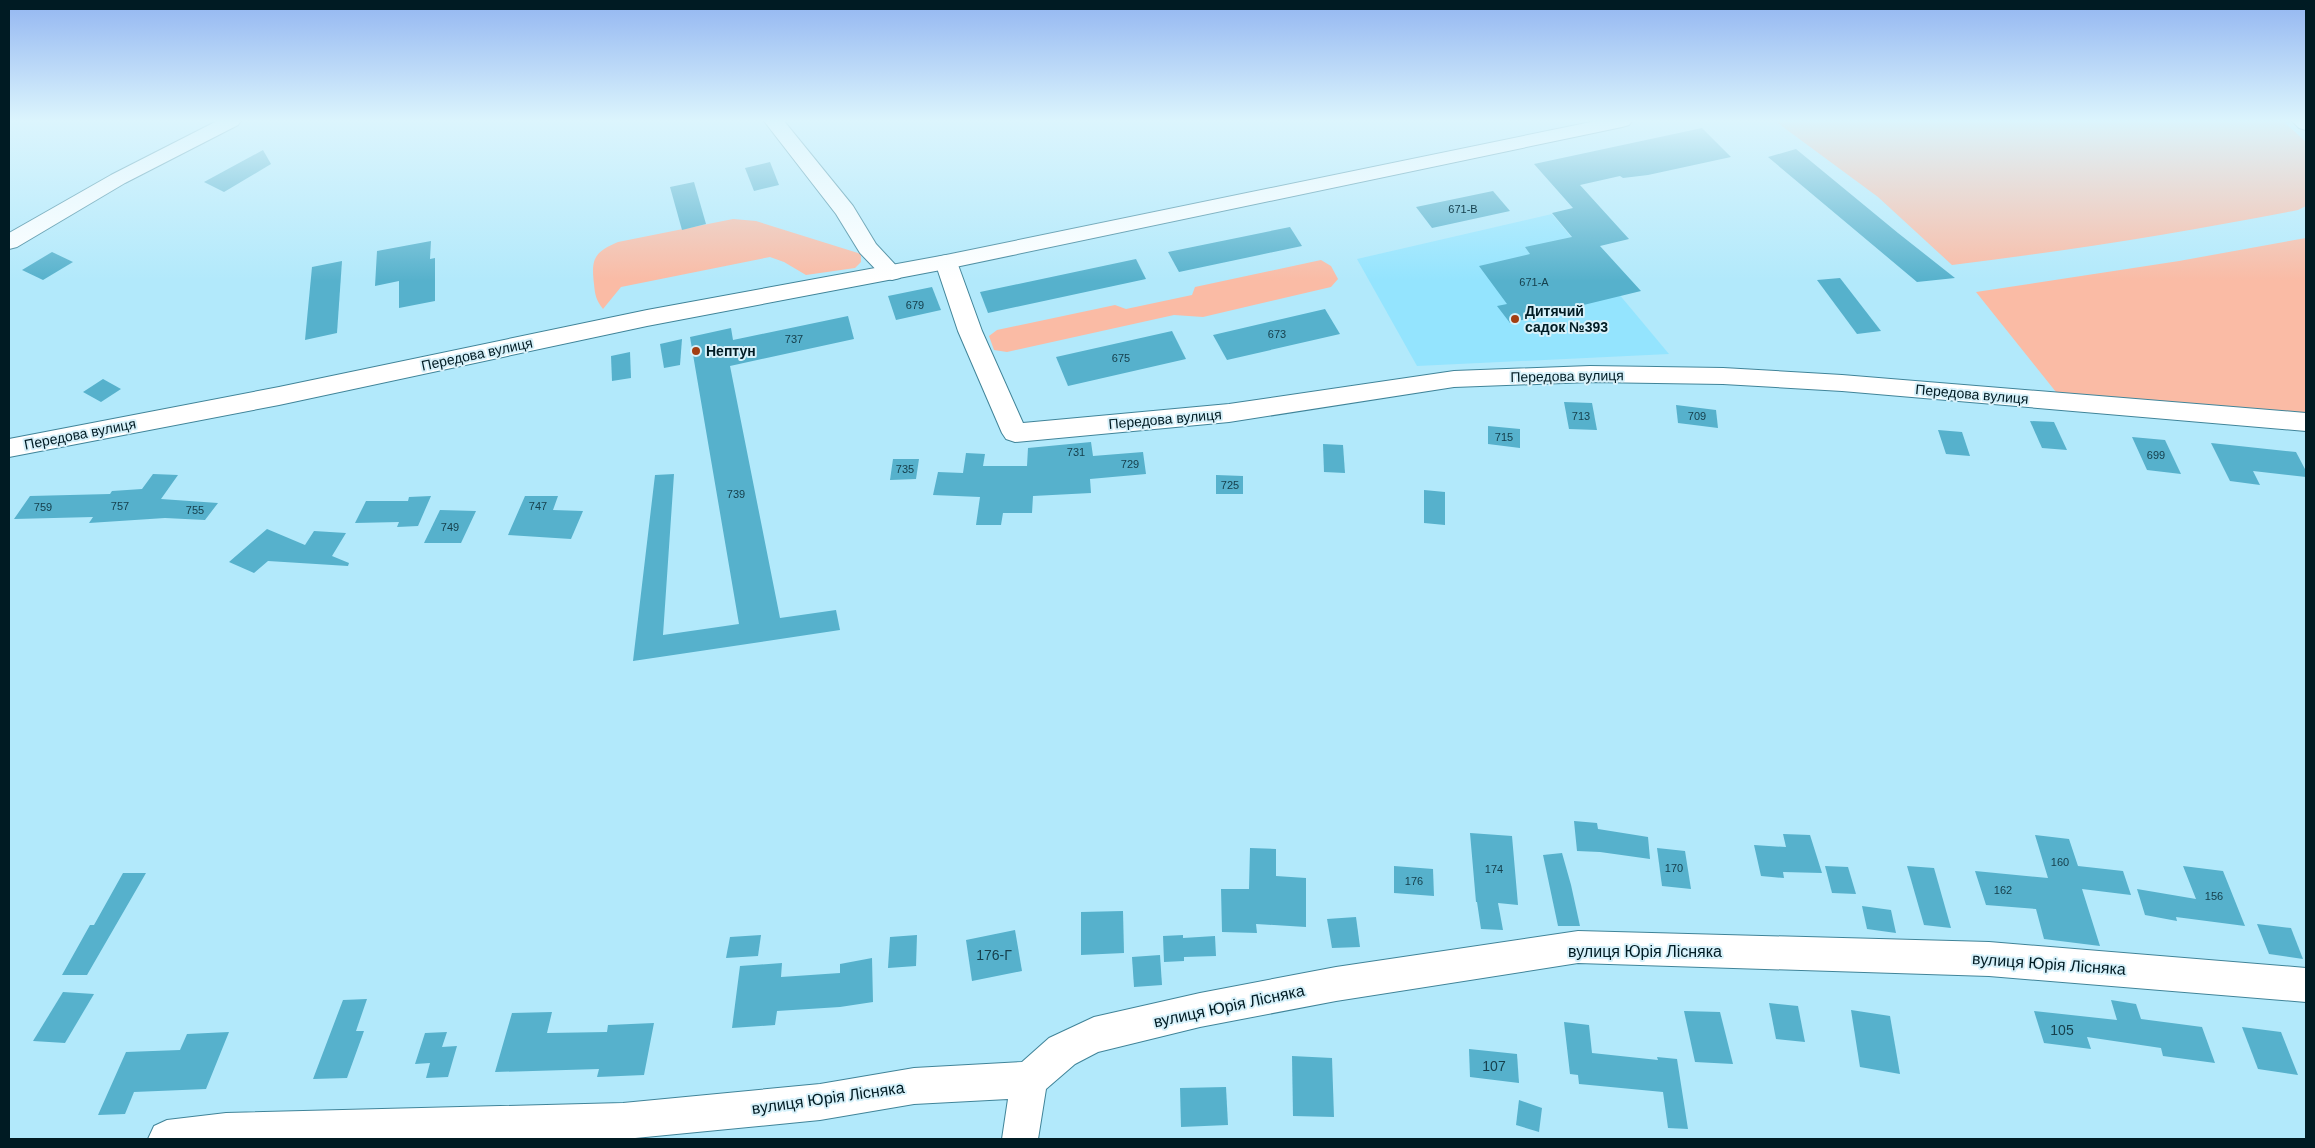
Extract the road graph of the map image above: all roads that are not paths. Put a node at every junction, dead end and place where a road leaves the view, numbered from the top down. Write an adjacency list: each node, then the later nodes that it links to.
1 (126, 175): 4 (street)
2 (817, 175): 6 (street)
3 (1362, 175): 5 (street, Передова вулиця)
4 (9, 242)
5 (946, 262): 6 (street, Передова вулиця); 7 (street, Передова вулиця)
6 (892, 273): 8 (street, Передова вулиця)
7 (2306, 422)
8 (9, 448)
9 (2306, 985): 10 (street, вулиця Юрія Лісняка)
10 (1029, 1080): 11 (street, вулиця Юрія Лісняка); 12 (street)
11 (168, 1139)
12 (1020, 1139)

